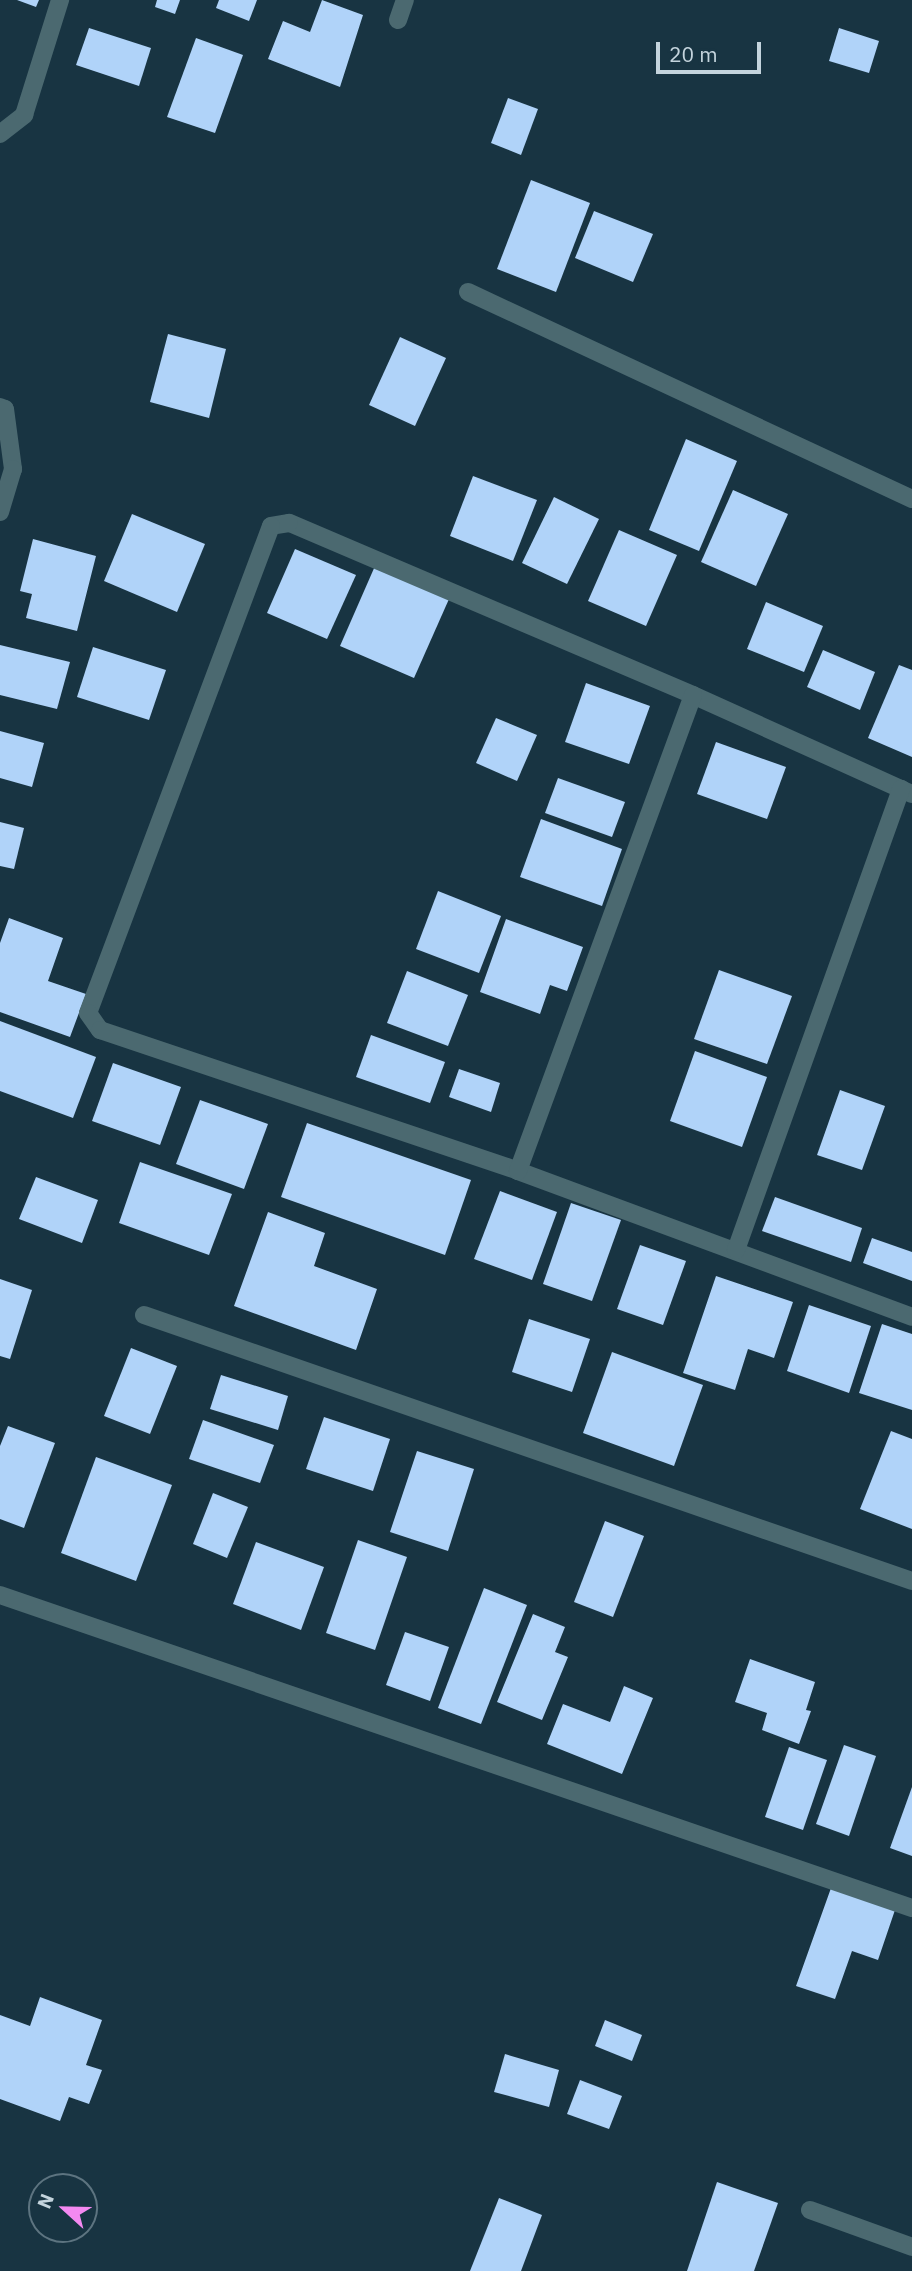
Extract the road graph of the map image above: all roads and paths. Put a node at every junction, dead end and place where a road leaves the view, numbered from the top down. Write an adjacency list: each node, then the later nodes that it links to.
1 (60, 0): 4 (street)
2 (405, 0): 3 (street)
3 (398, 20)
4 (0, 134)
5 (468, 292): 7 (street)
6 (0, 407): 8 (street)
7 (912, 499)
8 (0, 512)
9 (693, 695): 10 (street); 11 (street); 11 (street)
10 (906, 791): 12 (street)
11 (518, 1171): 12 (street)
12 (736, 1250): 14 (street)
13 (144, 1315): 15 (street)
14 (912, 1317)
15 (912, 1581)
16 (0, 1595): 17 (street)
17 (912, 1908)
18 (810, 2210): 19 (street)
19 (912, 2246)

